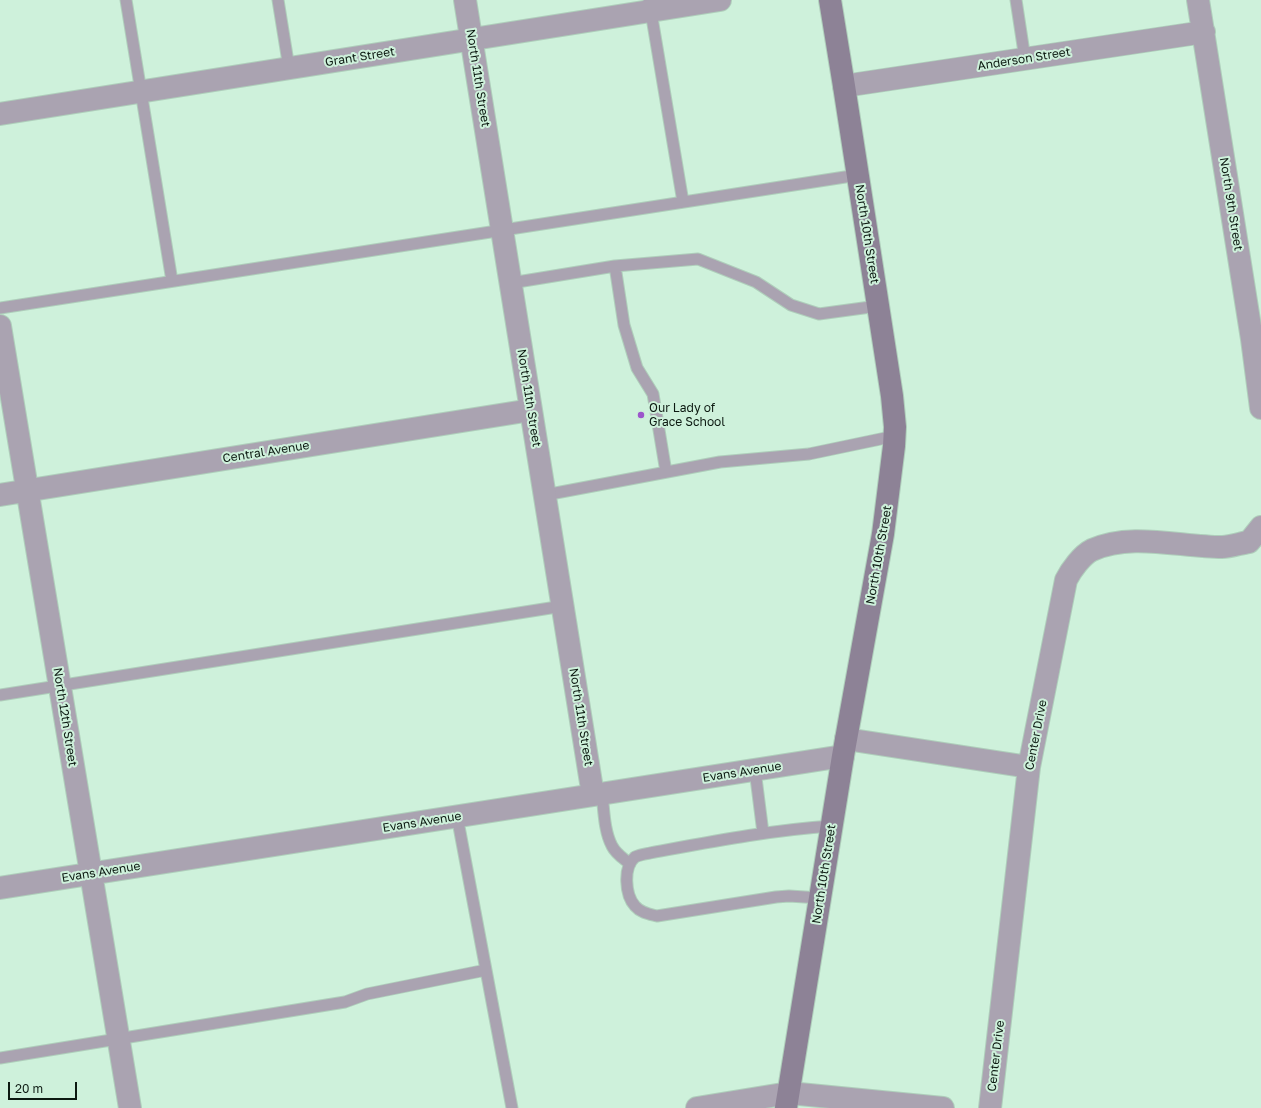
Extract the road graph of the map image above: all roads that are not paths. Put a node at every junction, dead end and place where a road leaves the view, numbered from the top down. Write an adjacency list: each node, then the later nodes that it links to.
1 (126, 0): 14 (lane)
2 (278, 0): 12 (lane)
3 (465, 0): 10 (street, North 11th Street)
4 (720, 0): 8 (street, Grant Street)
5 (830, 0): 13 (main road, North 10th Street)
6 (1016, 0): 11 (lane)
7 (1198, 0): 9 (street, North 9th Street)
8 (650, 6): 10 (street, Grant Street); 17 (lane)
9 (1204, 32): 11 (street, Anderson Street); 25 (street, North 9th Street)
10 (472, 39): 12 (street, Grant Street); 18 (street, North 11th Street)
11 (1025, 59): 13 (street, Anderson Street)
12 (289, 68): 14 (street, Grant Street)
13 (844, 86): 16 (main road, North 10th Street)
14 (141, 92): 15 (street, Grant Street); 20 (lane)
15 (0, 114)
16 (858, 175): 17 (lane); 22 (main road, North 10th Street)
17 (683, 202): 18 (lane)
18 (502, 230): 20 (lane); 21 (street, North 11th Street)
19 (615, 266): 21 (lane); 22 (lane); 28 (lane)
20 (172, 281): 23 (lane)
21 (511, 283): 26 (street, North 11th Street)
22 (878, 306): 27 (main road, North 10th Street)
23 (0, 308)
24 (0, 326): 29 (street, North 12th Street)
25 (1261, 408)
26 (531, 410): 29 (street, Central Avenue); 31 (street, North 11th Street)
27 (895, 436): 28 (lane); 36 (main road, North 10th Street)
28 (666, 472): 31 (lane)
29 (27, 491): 30 (street, Central Avenue); 34 (street, North 12th Street)
30 (0, 495)
31 (545, 495): 33 (street, North 11th Street)
32 (1261, 527): 37 (street, Center Drive)
33 (563, 606): 34 (lane); 39 (street, North 11th Street)
34 (60, 686): 35 (lane); 44 (street, North 12th Street)
35 (0, 695)
36 (845, 747): 37 (street, Evans Avenue); 38 (street, Evans Avenue); 41 (main road, North 10th Street)
37 (1029, 767): 55 (street, Center Drive)
38 (755, 770): 39 (street, Evans Avenue); 42 (lane)
39 (598, 794): 40 (street, Evans Avenue); 43 (lane)
40 (457, 816): 44 (street, Evans Avenue); 47 (lane)
41 (832, 826): 42 (lane); 46 (main road, North 10th Street)
42 (763, 833): 43 (lane)
43 (630, 864): 46 (lane)
44 (91, 873): 45 (street, Evans Avenue); 48 (street, North 12th Street)
45 (0, 888)
46 (820, 898): 50 (main road, North 10th Street)
47 (486, 970): 48 (lane); 52 (lane)
48 (118, 1039): 49 (lane); 51 (street, North 12th Street)
49 (0, 1058)
50 (787, 1101): 53 (street); 54 (street)
51 (130, 1108)
52 (512, 1108)
53 (697, 1108)
54 (943, 1108)
55 (990, 1108)

